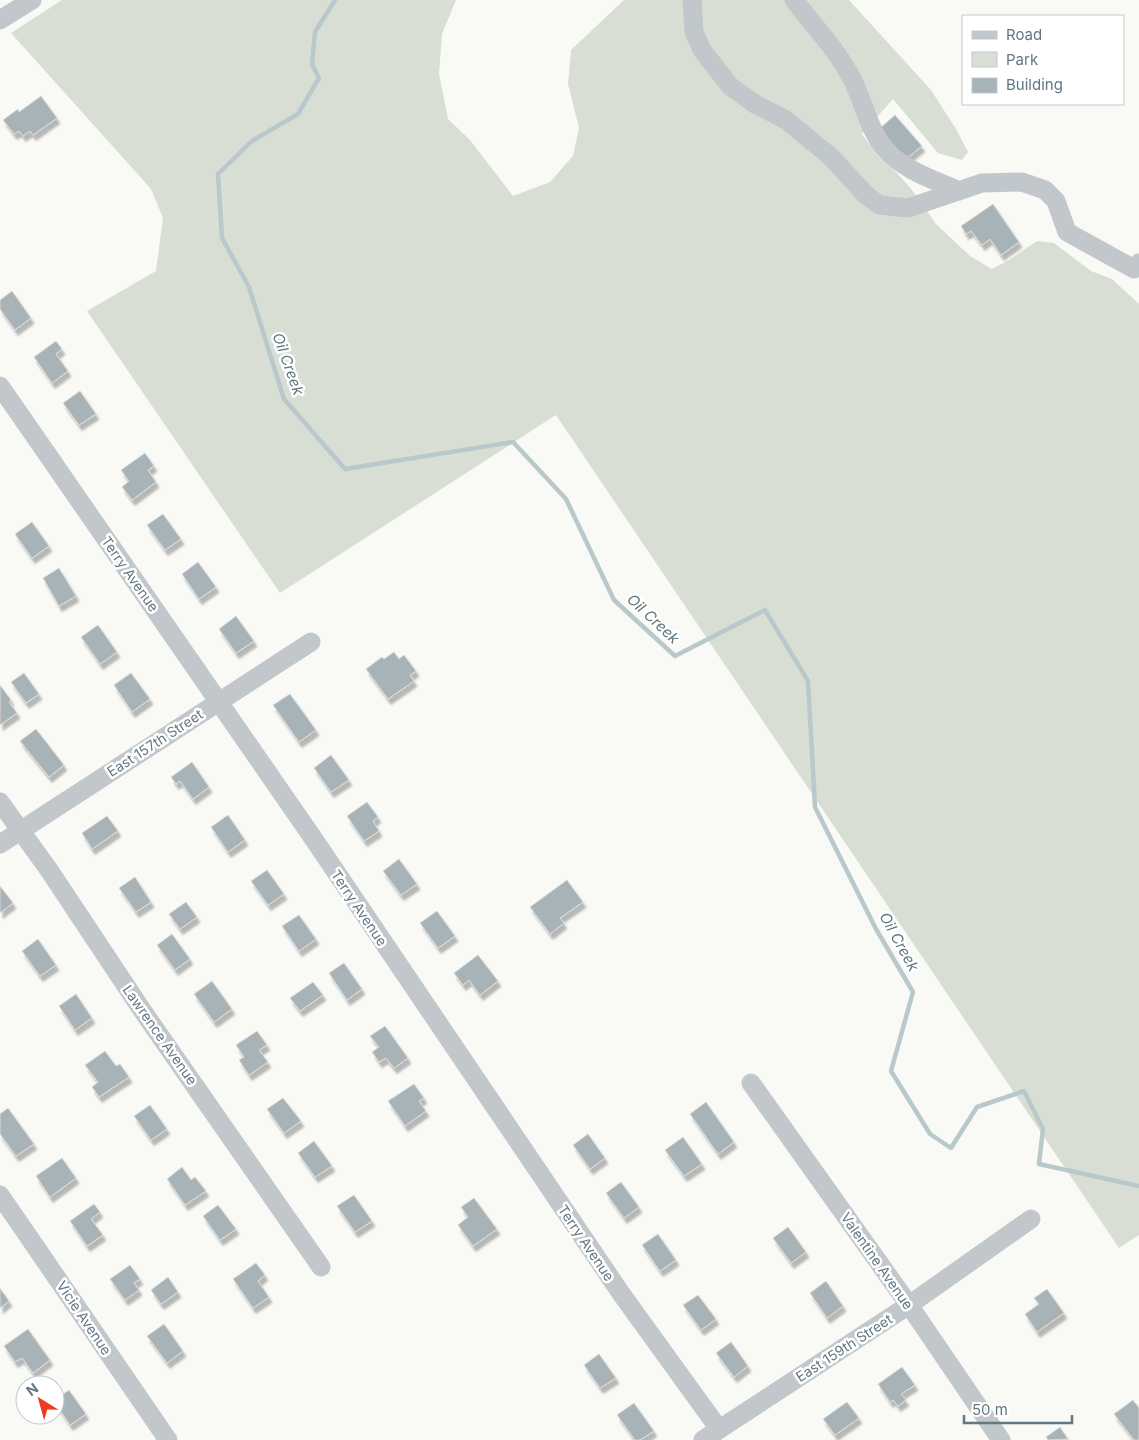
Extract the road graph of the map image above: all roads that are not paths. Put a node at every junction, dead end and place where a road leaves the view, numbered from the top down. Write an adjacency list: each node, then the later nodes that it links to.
1 (32, 0): 4 (street)
2 (692, 0): 5 (street)
3 (794, 0): 5 (street)
4 (0, 20)
5 (960, 191): 6 (street)
6 (1136, 266)
7 (0, 386): 9 (street, Terry Avenue)
8 (311, 642): 9 (street, East 157th Street)
9 (219, 702): 11 (street, East 157th Street); 18 (street, Terry Avenue)
10 (0, 802): 11 (street, Lawrence Avenue)
11 (20, 830): 12 (street, East 157th Street); 16 (street, Lawrence Avenue)
12 (0, 844)
13 (751, 1083): 17 (street, Valentine Avenue)
14 (0, 1195): 19 (street, Vicie Avenue)
15 (1031, 1218): 17 (street, East 159th Street)
16 (321, 1267)
17 (909, 1305): 18 (street, East 159th Street); 21 (street, Valentine Avenue)
18 (719, 1430): 20 (street, East 159th Street)
19 (168, 1440)
20 (703, 1440)
21 (1001, 1440)

